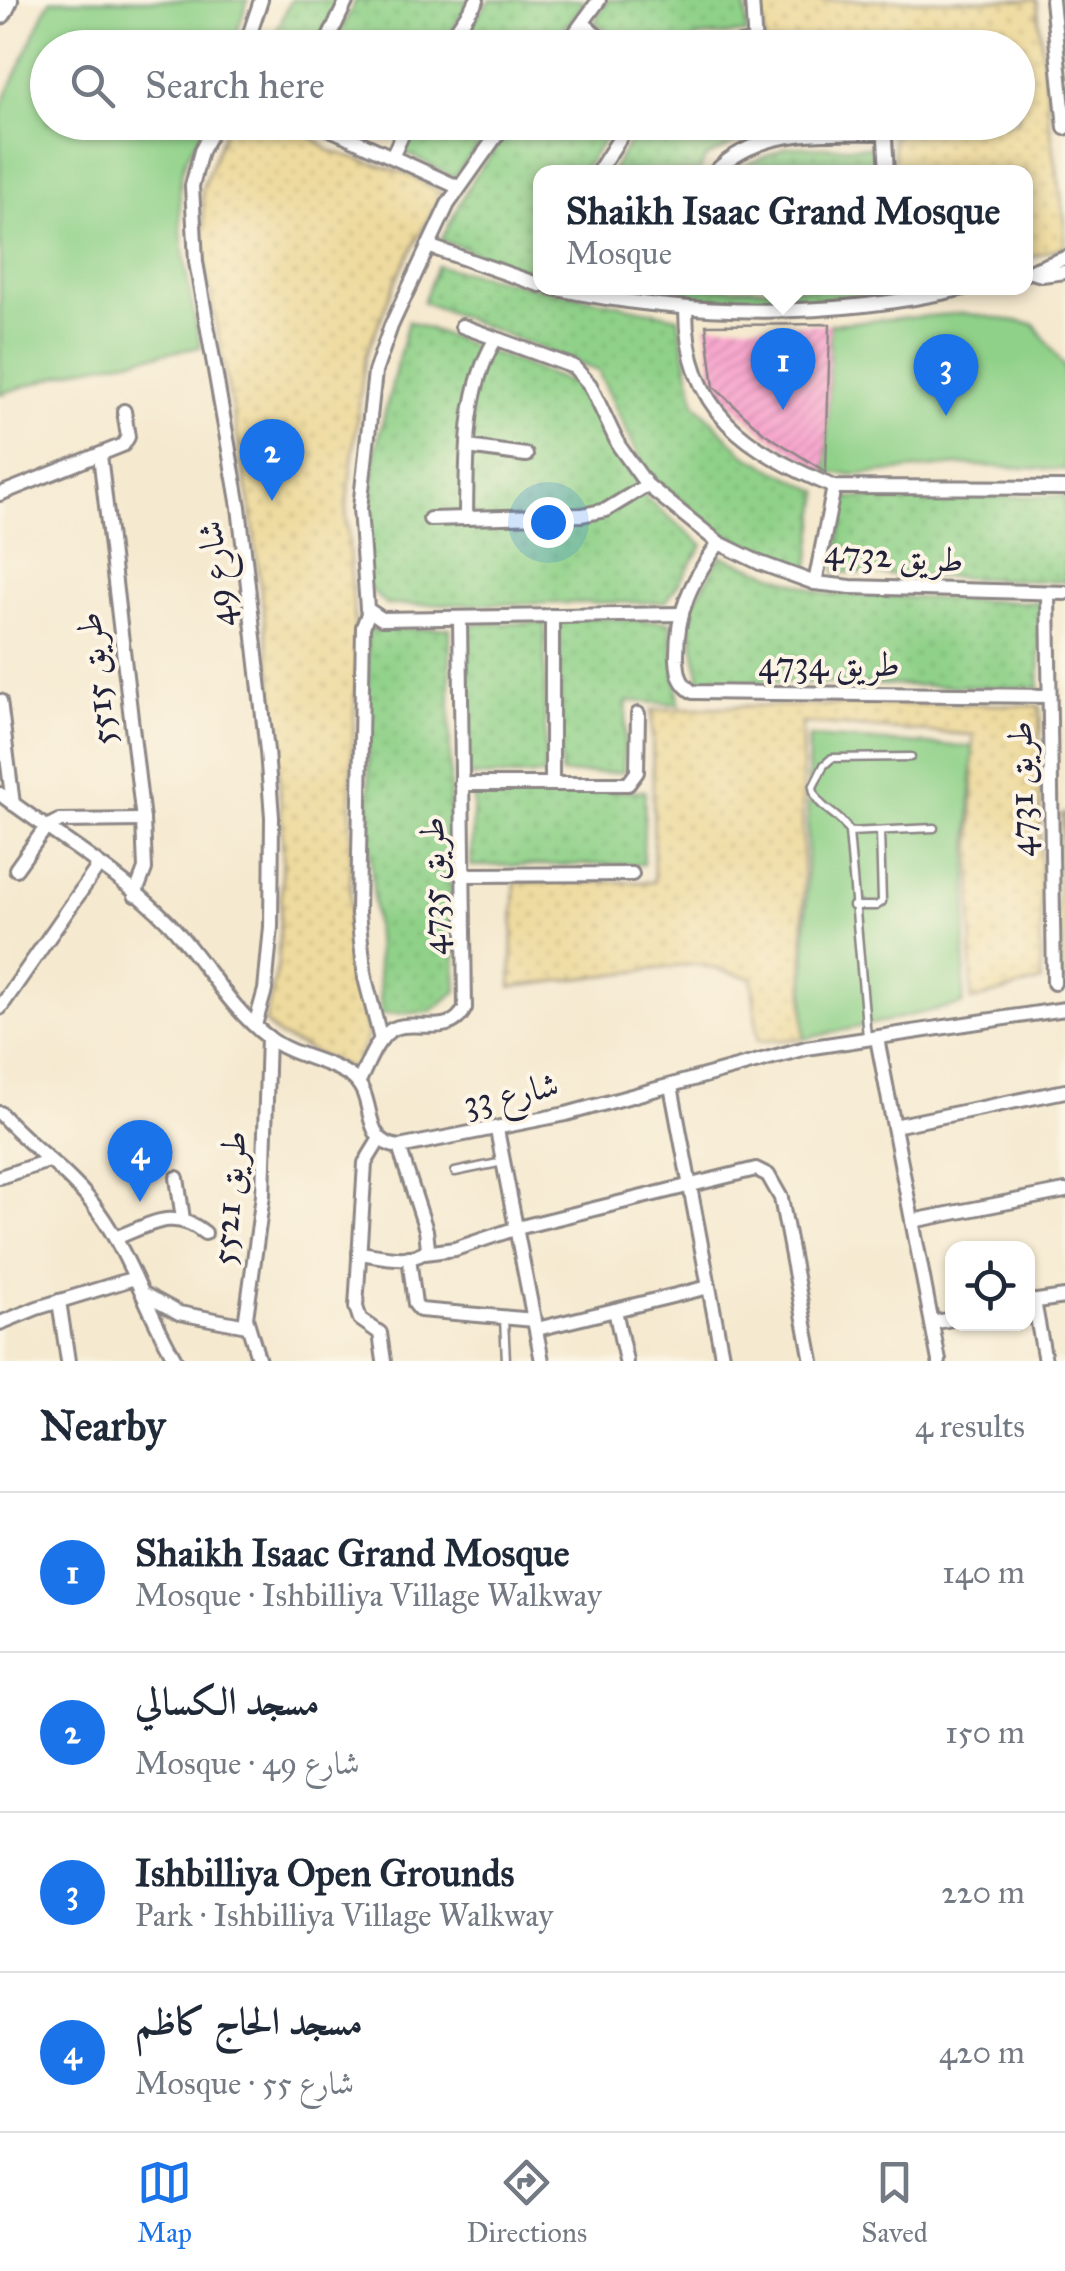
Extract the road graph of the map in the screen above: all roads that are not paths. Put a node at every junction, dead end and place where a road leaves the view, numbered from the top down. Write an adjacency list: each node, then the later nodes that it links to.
1 (6, 0): 8 (highway)
2 (261, 0): 10 (street)
3 (346, 0): 11 (street)
4 (476, 0): 12 (street)
5 (599, 0): 9 (street)
6 (752, 0): 15 (street)
7 (1052, 0): 16 (street)
8 (0, 12)
9 (583, 22): 13 (street); 14 (street)
10 (251, 30)
11 (332, 30)
12 (455, 30)
13 (577, 30)
14 (591, 30)
15 (754, 30)
16 (1062, 67): 17 (street)
17 (1065, 128)
18 (208, 140): 81 (street, شارع 49)
19 (358, 140): 25 (street)
20 (400, 140): 25 (street)
21 (493, 140): 29 (street)
22 (618, 140): 26 (street)
23 (766, 140): 27 (street)
24 (886, 140): 28 (street)
25 (393, 155): 29 (street)
26 (602, 165)
27 (726, 165)
28 (887, 165)
29 (458, 187): 30 (street)
30 (428, 246): 35 (street); 55 (street)
31 (1065, 258): 32 (street)
32 (1033, 270)
33 (1065, 272): 34 (street)
34 (1033, 274)
35 (533, 283)
36 (587, 295): 38 (street)
37 (898, 295): 38 (street)
38 (686, 309): 46 (street)
39 (462, 326): 40 (street, طريق 4732)
40 (495, 340): 42 (street); 45 (street, طريق 4732)
41 (124, 412): 43 (street)
42 (468, 447): 44 (street); 49 (street)
43 (100, 455): 48 (street); 67 (street, طريق 5515)
44 (526, 455)
45 (647, 485): 49 (street); 51 (street, طريق 4732)
46 (834, 487): 47 (street); 52 (street)
47 (1065, 488)
48 (0, 494)
49 (466, 518): 50 (street)
50 (430, 519)
51 (719, 543): 52 (street, طريق 4732); 56 (street, طريق 4734)
52 (815, 583): 53 (street, طريق 4732)
53 (1048, 593): 54 (street, طريق 4732); 59 (street, طريق 4731)
54 (1065, 593)
55 (369, 611): 58 (street); 84 (street)
56 (680, 614): 57 (street); 59 (street, طريق 4734)
57 (552, 616): 58 (street); 63 (street)
58 (460, 618): 64 (street, طريق 4735)
59 (1049, 696): 78 (street, طريق 4731)
60 (0, 701): 66 (street)
61 (638, 714): 63 (street)
62 (911, 758): 71 (lane)
63 (552, 782): 64 (street)
64 (461, 784): 75 (street, طريق 4735)
65 (0, 794): 66 (street)
66 (13, 804): 68 (street)
67 (142, 820): 68 (street); 76 (street, طريق 5515)
68 (46, 827): 72 (street); 73 (street)
69 (934, 828): 70 (lane)
70 (880, 831): 71 (lane); 77 (lane)
71 (848, 832): 77 (lane)
72 (94, 861): 76 (street); 79 (street)
73 (16, 869)
74 (632, 874): 75 (street)
75 (462, 875): 84 (street, طريق 4735)
76 (135, 895): 81 (street)
77 (854, 906): 83 (lane)
78 (1054, 983)
79 (0, 1008)
80 (1065, 1009): 83 (street, شارع 33)
81 (254, 1026): 82 (street)
82 (268, 1038): 85 (street); 123 (street, طريق 5521)
83 (872, 1038): 86 (street, شارع 33); 89 (street)
84 (381, 1040): 85 (street)
85 (358, 1083): 91 (street)
86 (671, 1086): 90 (street, شارع 33); 98 (street)
87 (1065, 1091): 89 (street)
88 (0, 1113): 93 (street)
89 (894, 1126): 101 (street)
90 (498, 1130): 92 (street, شارع 33); 94 (street)
91 (379, 1140): 92 (street, شارع 33); 105 (street)
92 (399, 1146): 106 (street)
93 (48, 1161): 96 (street); 104 (street)
94 (504, 1162): 95 (lane); 102 (street)
95 (455, 1172)
96 (0, 1177)
97 (176, 1178): 100 (street)
98 (690, 1183): 102 (street); 109 (street); 132 (street)
99 (1065, 1191): 101 (street)
100 (183, 1219): 103 (street); 104 (street)
101 (912, 1221): 121 (street)
102 (517, 1228): 106 (street); 122 (street)
103 (205, 1233)
104 (116, 1238): 108 (street)
105 (359, 1253): 107 (street); 127 (street)
106 (425, 1254): 107 (street)
107 (410, 1257): 116 (street)
108 (135, 1278): 110 (street); 112 (street)
109 (709, 1287): 114 (street); 131 (street)
110 (144, 1294): 115 (street); 119 (street)
111 (1065, 1297): 113 (street)
112 (59, 1300): 120 (street); 124 (street)
113 (1035, 1301)
114 (615, 1310): 122 (street); 130 (street)
115 (179, 1313): 119 (street); 123 (street)
116 (504, 1318): 122 (street); 128 (lane)
117 (1035, 1319): 134 (street)
118 (945, 1320): 121 (street)
119 (152, 1321): 125 (street)
120 (0, 1323)
121 (932, 1323): 133 (street)
122 (536, 1324): 129 (street)
123 (247, 1326): 126 (street, طريق 5521)
124 (68, 1361)
125 (176, 1361)
126 (259, 1361)
127 (384, 1361)
128 (506, 1361)
129 (542, 1361)
130 (626, 1361)
131 (723, 1361)
132 (812, 1361)
133 (939, 1361)
134 (1045, 1361)

